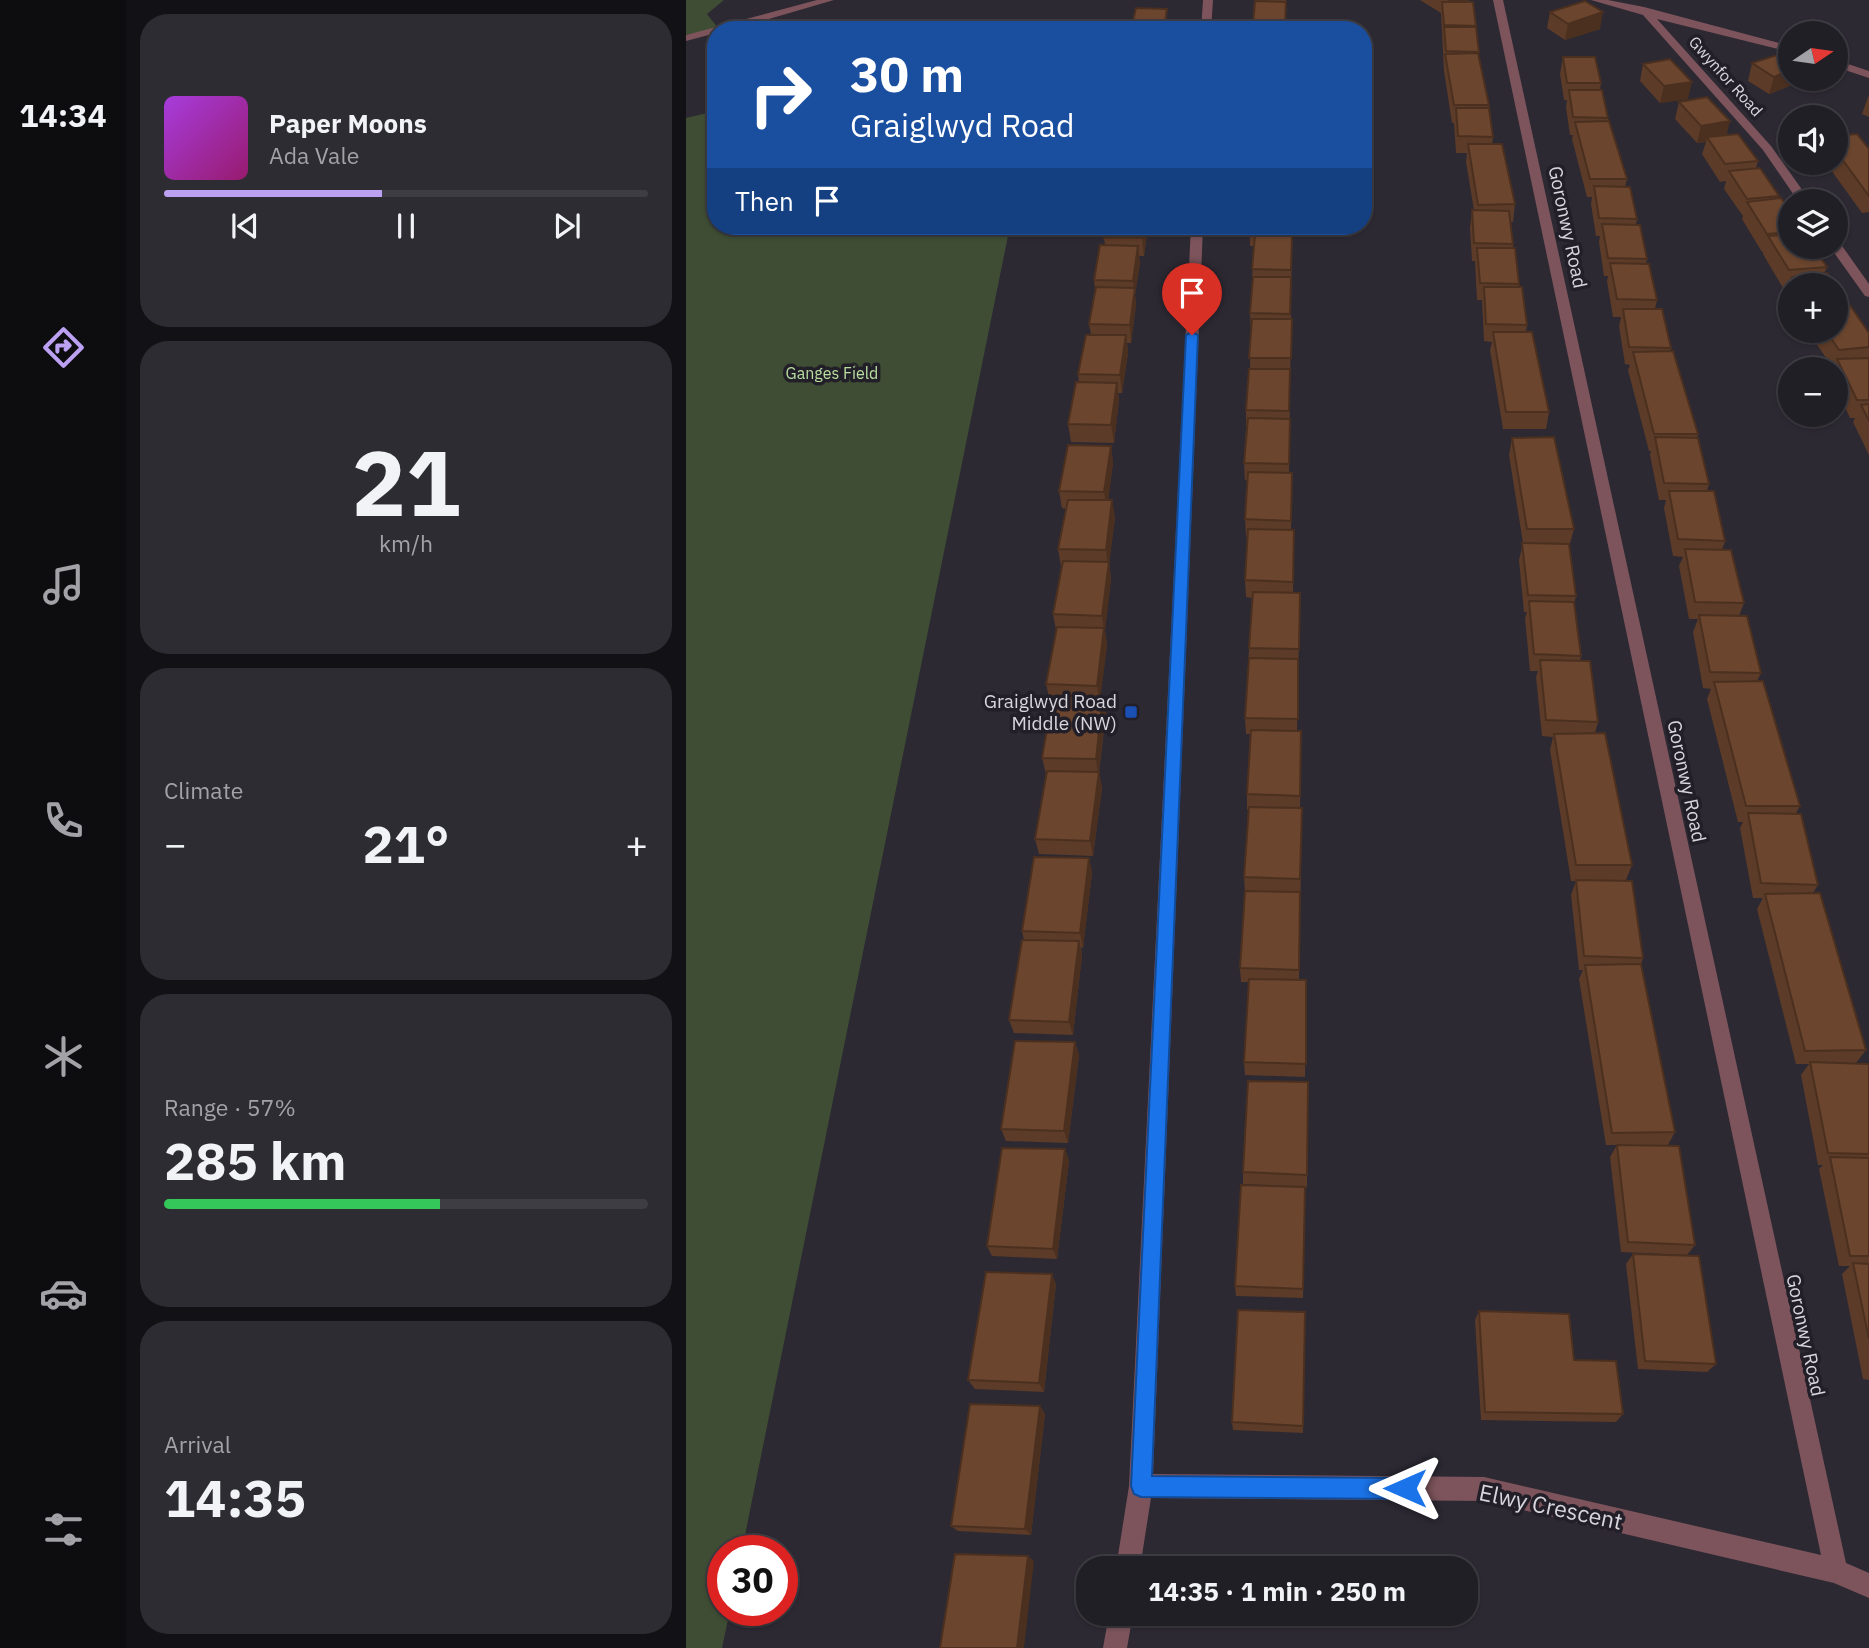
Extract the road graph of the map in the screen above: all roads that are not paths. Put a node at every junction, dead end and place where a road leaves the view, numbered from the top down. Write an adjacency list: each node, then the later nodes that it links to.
1 (829, 0): 6 (street)
2 (1208, 0): 7 (street)
3 (1498, 0): 19 (street, Goronwy Road)
4 (1596, 0): 5 (street)
5 (1644, 10): 10 (street); 13 (street, Gwynfor Road)
6 (751, 21)
7 (1207, 21)
8 (707, 33): 9 (street)
9 (686, 38)
10 (1778, 46)
11 (1848, 67): 12 (street)
12 (1869, 75)
13 (1796, 189)
14 (1197, 235): 17 (street)
15 (1845, 259): 16 (street)
16 (1869, 293)
17 (1141, 1486): 18 (street); 19 (street, Elwy Crescent)
18 (1130, 1556)
19 (1836, 1571): 20 (street, Elwy Crescent)
20 (1869, 1586)
21 (1119, 1626): 22 (street)
22 (1115, 1648)

